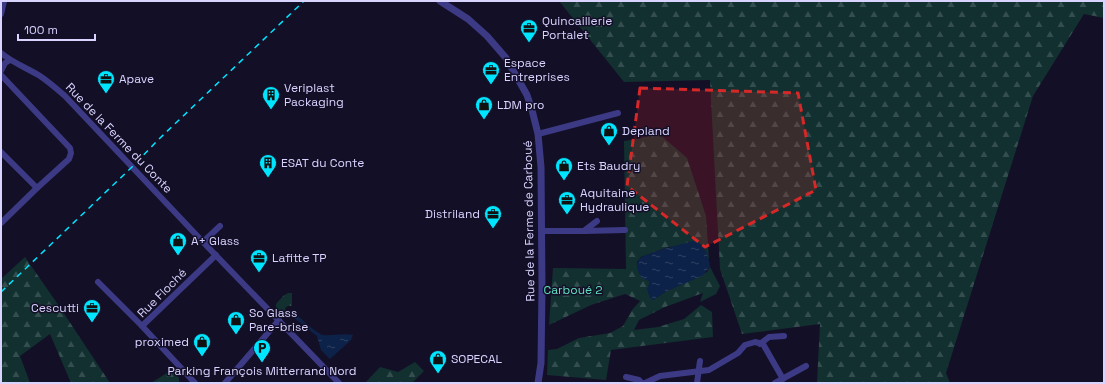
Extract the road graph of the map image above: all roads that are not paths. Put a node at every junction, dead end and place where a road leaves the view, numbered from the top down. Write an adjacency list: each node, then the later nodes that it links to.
1 (4, 1): 3 (street)
2 (440, 1): 9 (street, Rue de la Ferme de Carboué)
3 (1, 14)
4 (2, 54): 5 (street, Rue de la Ferme du Conte)
5 (10, 60): 6 (street); 18 (street, Rue de la Ferme du Conte)
6 (1, 71)
7 (1, 75): 11 (street)
8 (618, 113): 9 (street)
9 (538, 134): 16 (street, Rue de la Ferme de Carboué)
10 (1, 152): 11 (street)
11 (37, 188): 13 (street)
12 (597, 221): 17 (street)
13 (1, 223)
14 (220, 226): 18 (street)
15 (625, 230): 17 (street)
16 (541, 231): 17 (street); 33 (street, Rue de la Ferme de Carboué)
17 (584, 231)
18 (203, 242): 19 (street, Rue de la Ferme du Conte)
19 (216, 255): 21 (street, Rue de la Ferme du Conte); 22 (street, Rue Floché)
20 (98, 282): 22 (street)
21 (279, 320): 31 (street); 32 (street, Rue de la Ferme du Conte)
22 (142, 326): 30 (street, Rue Floché)
23 (784, 336): 24 (street)
24 (760, 344): 27 (street); 29 (street)
25 (700, 361): 27 (street)
26 (806, 366): 29 (street)
27 (699, 372): 35 (street); 36 (street)
28 (626, 377): 34 (street)
29 (782, 379): 37 (street)
30 (195, 383)
31 (225, 383)
32 (339, 383)
33 (538, 383)
34 (642, 383)
35 (645, 383)
36 (697, 383)
37 (775, 383)

